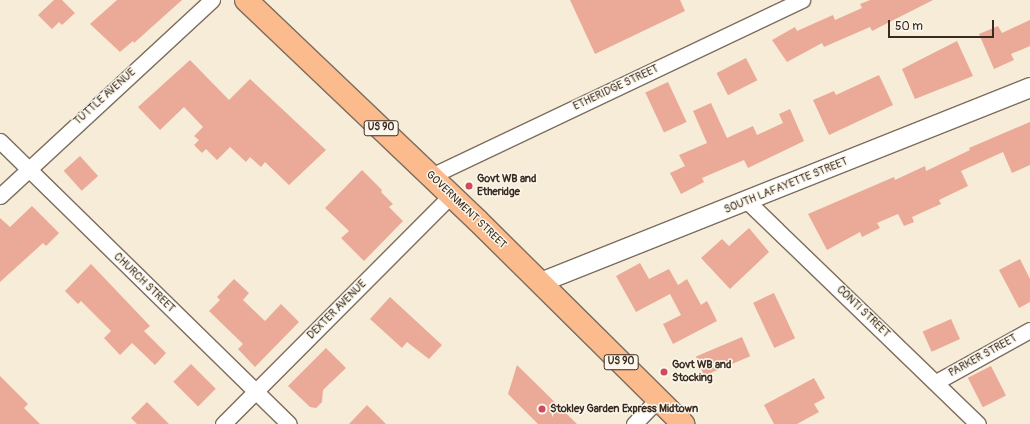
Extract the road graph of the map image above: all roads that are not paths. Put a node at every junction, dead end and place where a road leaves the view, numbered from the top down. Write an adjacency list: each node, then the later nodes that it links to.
1 (212, 0): 6 (street, TUTTLE AVENUE)
2 (246, 0): 7 (main road, GOVERNMENT STREET / US 90)
3 (802, 0): 7 (street, ETHERIDGE STREET)
4 (1030, 87): 10 (street, SOUTH LAFAYETTE STREET)
5 (0, 141): 6 (street, CHURCH STREET)
6 (28, 169): 9 (street, TUTTLE AVENUE); 14 (street, CHURCH STREET)
7 (431, 176): 8 (main road, GOVERNMENT STREET / US 90)
8 (451, 195): 11 (main road, GOVERNMENT STREET / US 90); 14 (street, DEXTER AVENUE)
9 (0, 196)
10 (747, 201): 11 (street, SOUTH LAFAYETTE STREET); 13 (street, CONTI STREET)
11 (540, 282): 15 (main road, GOVERNMENT STREET / US 90)
12 (1030, 330): 13 (street, PARKER STREET)
13 (936, 382): 20 (street, CONTI STREET)
14 (255, 391): 16 (street, DEXTER AVENUE); 17 (street, CHURCH STREET)
15 (658, 399): 18 (street); 19 (main road, GOVERNMENT STREET / US 90)
16 (223, 424)
17 (289, 424)
18 (634, 424)
19 (683, 424)
20 (978, 424)

